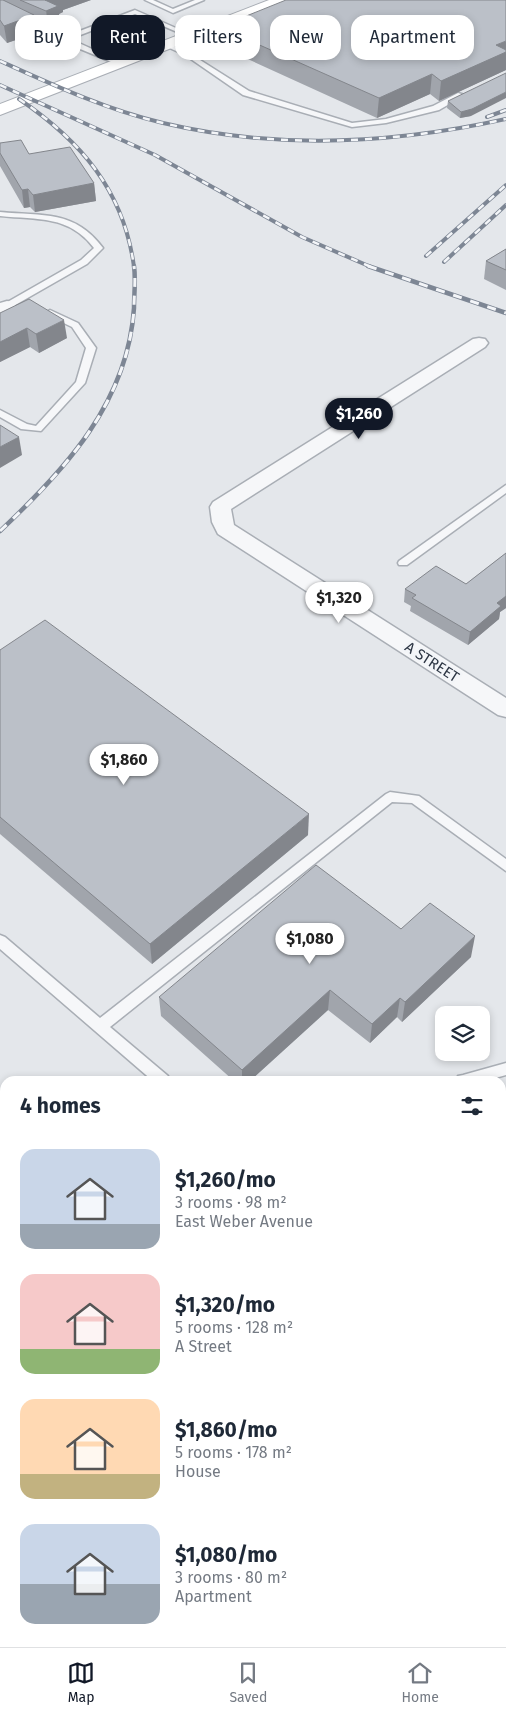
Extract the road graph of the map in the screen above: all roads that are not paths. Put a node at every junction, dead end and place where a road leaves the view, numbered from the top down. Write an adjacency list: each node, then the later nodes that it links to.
1 (148, 0): 2 (lane)
2 (201, 0)
3 (282, 0): 4 (street)
4 (244, 15)
5 (175, 29): 6 (lane)
6 (81, 33)
7 (175, 42): 8 (street)
8 (167, 45): 10 (street); 11 (lane)
9 (81, 46): 10 (lane)
10 (119, 63): 12 (street)
11 (471, 91)
12 (0, 110)
13 (0, 214): 15 (lane)
14 (25, 306): 15 (lane)
15 (3, 308)
16 (42, 309): 18 (lane)
17 (479, 343): 21 (street, A STREET)
18 (0, 413)
19 (506, 488): 20 (lane)
20 (403, 563)
21 (501, 698)
22 (506, 866): 24 (lane)
23 (0, 941): 24 (lane)
24 (99, 1027): 26 (lane)
25 (506, 1069): 27 (lane)
26 (157, 1076)
27 (481, 1076)

